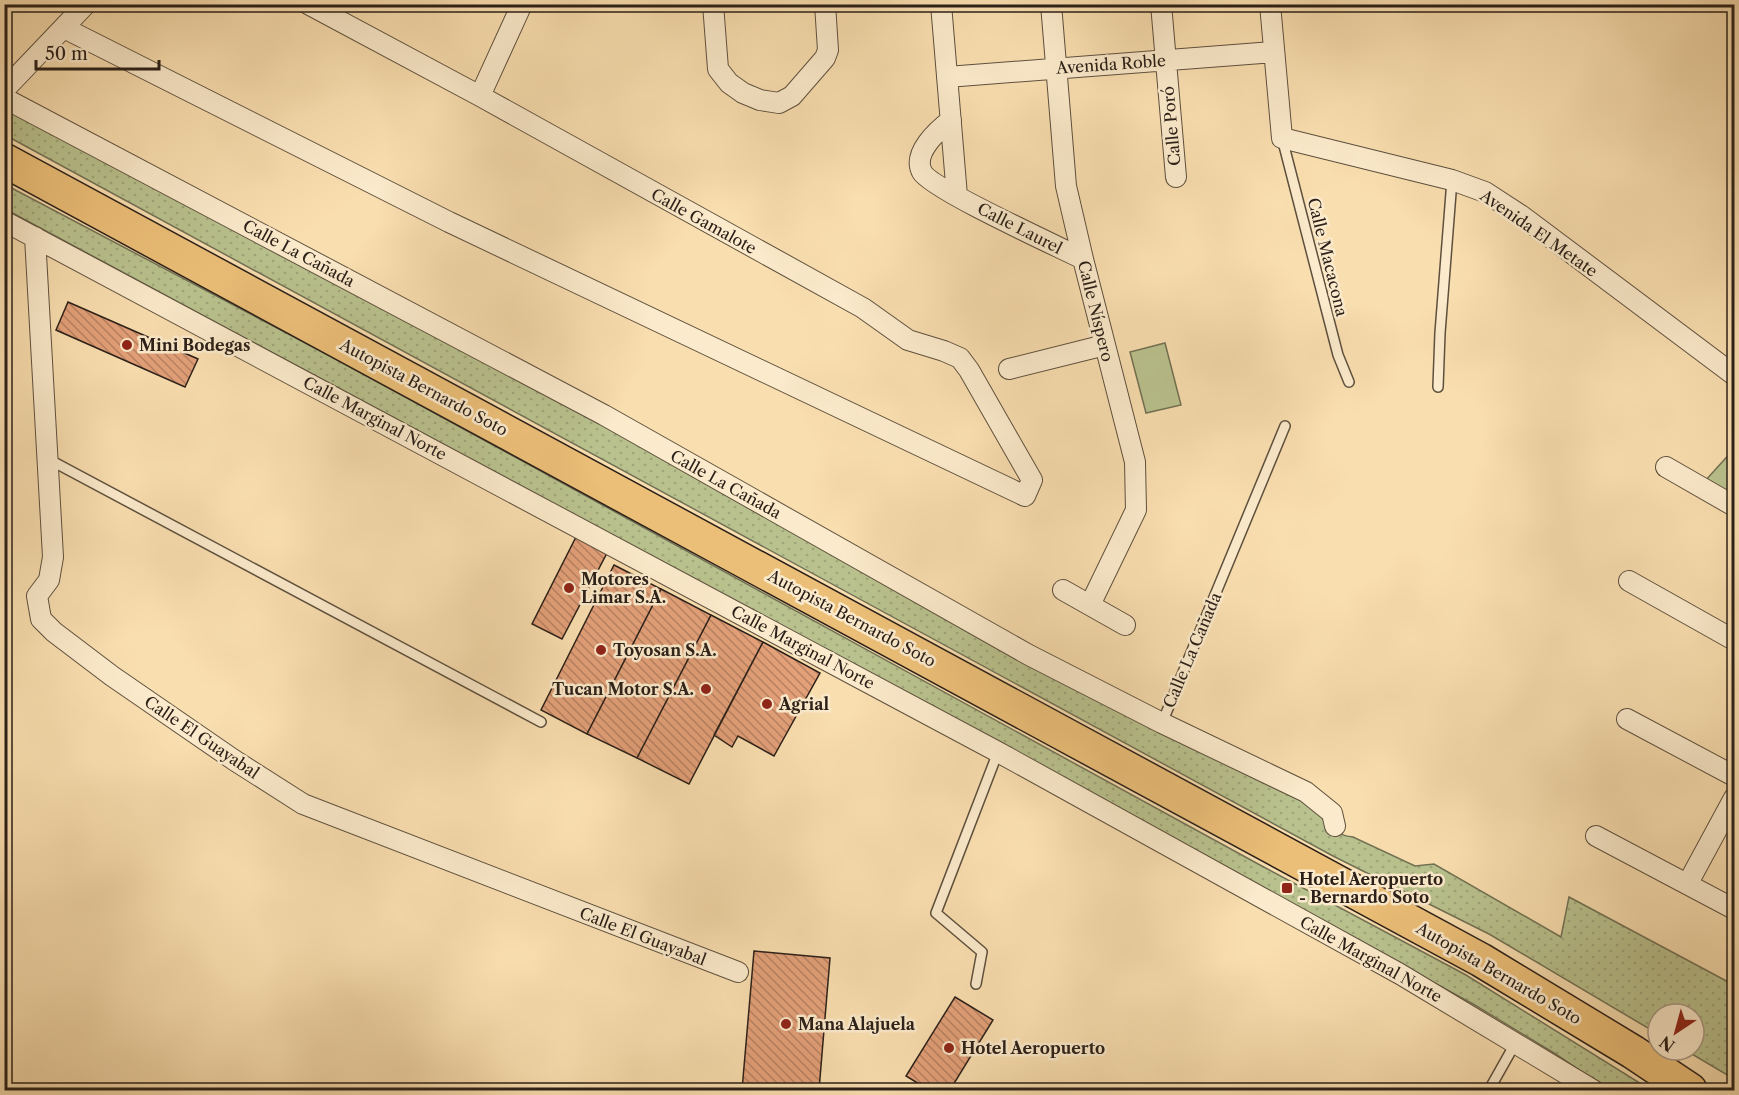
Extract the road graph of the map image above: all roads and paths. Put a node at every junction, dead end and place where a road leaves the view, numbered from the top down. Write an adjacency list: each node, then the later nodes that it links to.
1 (86, 4): 10 (street)
2 (308, 4): 16 (street, Calle Gamalote)
3 (522, 4): 16 (street)
4 (712, 4): 5 (street)
5 (825, 4)
6 (941, 4): 14 (street, Calle Laurel)
7 (1051, 4): 13 (street, Calle Níspero)
8 (1161, 4): 12 (street, Calle Poró)
9 (1270, 4): 11 (street)
10 (64, 28): 15 (street); 16 (street, Calle Gamalote)
11 (1274, 52): 12 (street, Avenida Roble); 19 (street)
12 (1166, 60): 13 (street, Avenida Roble); 21 (street, Calle Poró)
13 (1055, 68): 14 (street, Avenida Roble); 26 (street, Calle Níspero)
14 (947, 77): 18 (street, Calle Laurel)
15 (4, 90)
16 (480, 96)
17 (4, 98): 43 (street, Calle La Cañada)
18 (951, 120): 23 (street, Calle Laurel); 23 (street, Calle Laurel)
19 (1282, 138): 22 (street, Avenida El Metate); 30 (lane, Calle Macacona)
20 (4, 160): 56 (highway, Autopista Bernardo Soto)
21 (1176, 177)
22 (1452, 180): 29 (street, Avenida El Metate); 31 (lane)
23 (957, 196): 26 (street, Calle Laurel)
24 (4, 220): 25 (street, Calle Marginal Norte)
25 (35, 237): 33 (street, Calle El Guayabal); 44 (street, Calle Marginal Norte)
26 (1083, 259): 27 (street, Calle Níspero)
27 (1105, 345): 28 (street); 38 (street, Calle Níspero)
28 (1010, 369)
29 (1734, 375)
30 (1349, 382)
31 (1438, 387)
32 (1286, 426): 43 (lane, Calle La Cañada)
33 (48, 459): 42 (lane); 51 (street, Calle El Guayabal)
34 (1666, 467): 35 (street)
35 (1734, 506)
36 (1629, 581): 40 (street)
37 (1063, 590): 38 (street)
38 (1090, 605): 39 (street)
39 (1125, 625)
40 (1734, 640)
41 (1627, 719): 45 (street)
42 (541, 722)
43 (1162, 723): 47 (street)
44 (998, 752): 52 (lane); 53 (street, Calle Marginal Norte)
45 (1734, 776)
46 (1734, 798): 49 (street)
47 (1335, 826)
48 (1596, 836): 49 (street)
49 (1688, 883): 50 (street)
50 (1734, 909)
51 (738, 972)
52 (976, 984)
53 (1515, 1042): 54 (lane); 55 (street, Calle Marginal Norte)
54 (1489, 1090)
55 (1593, 1090)
56 (1690, 1090)

